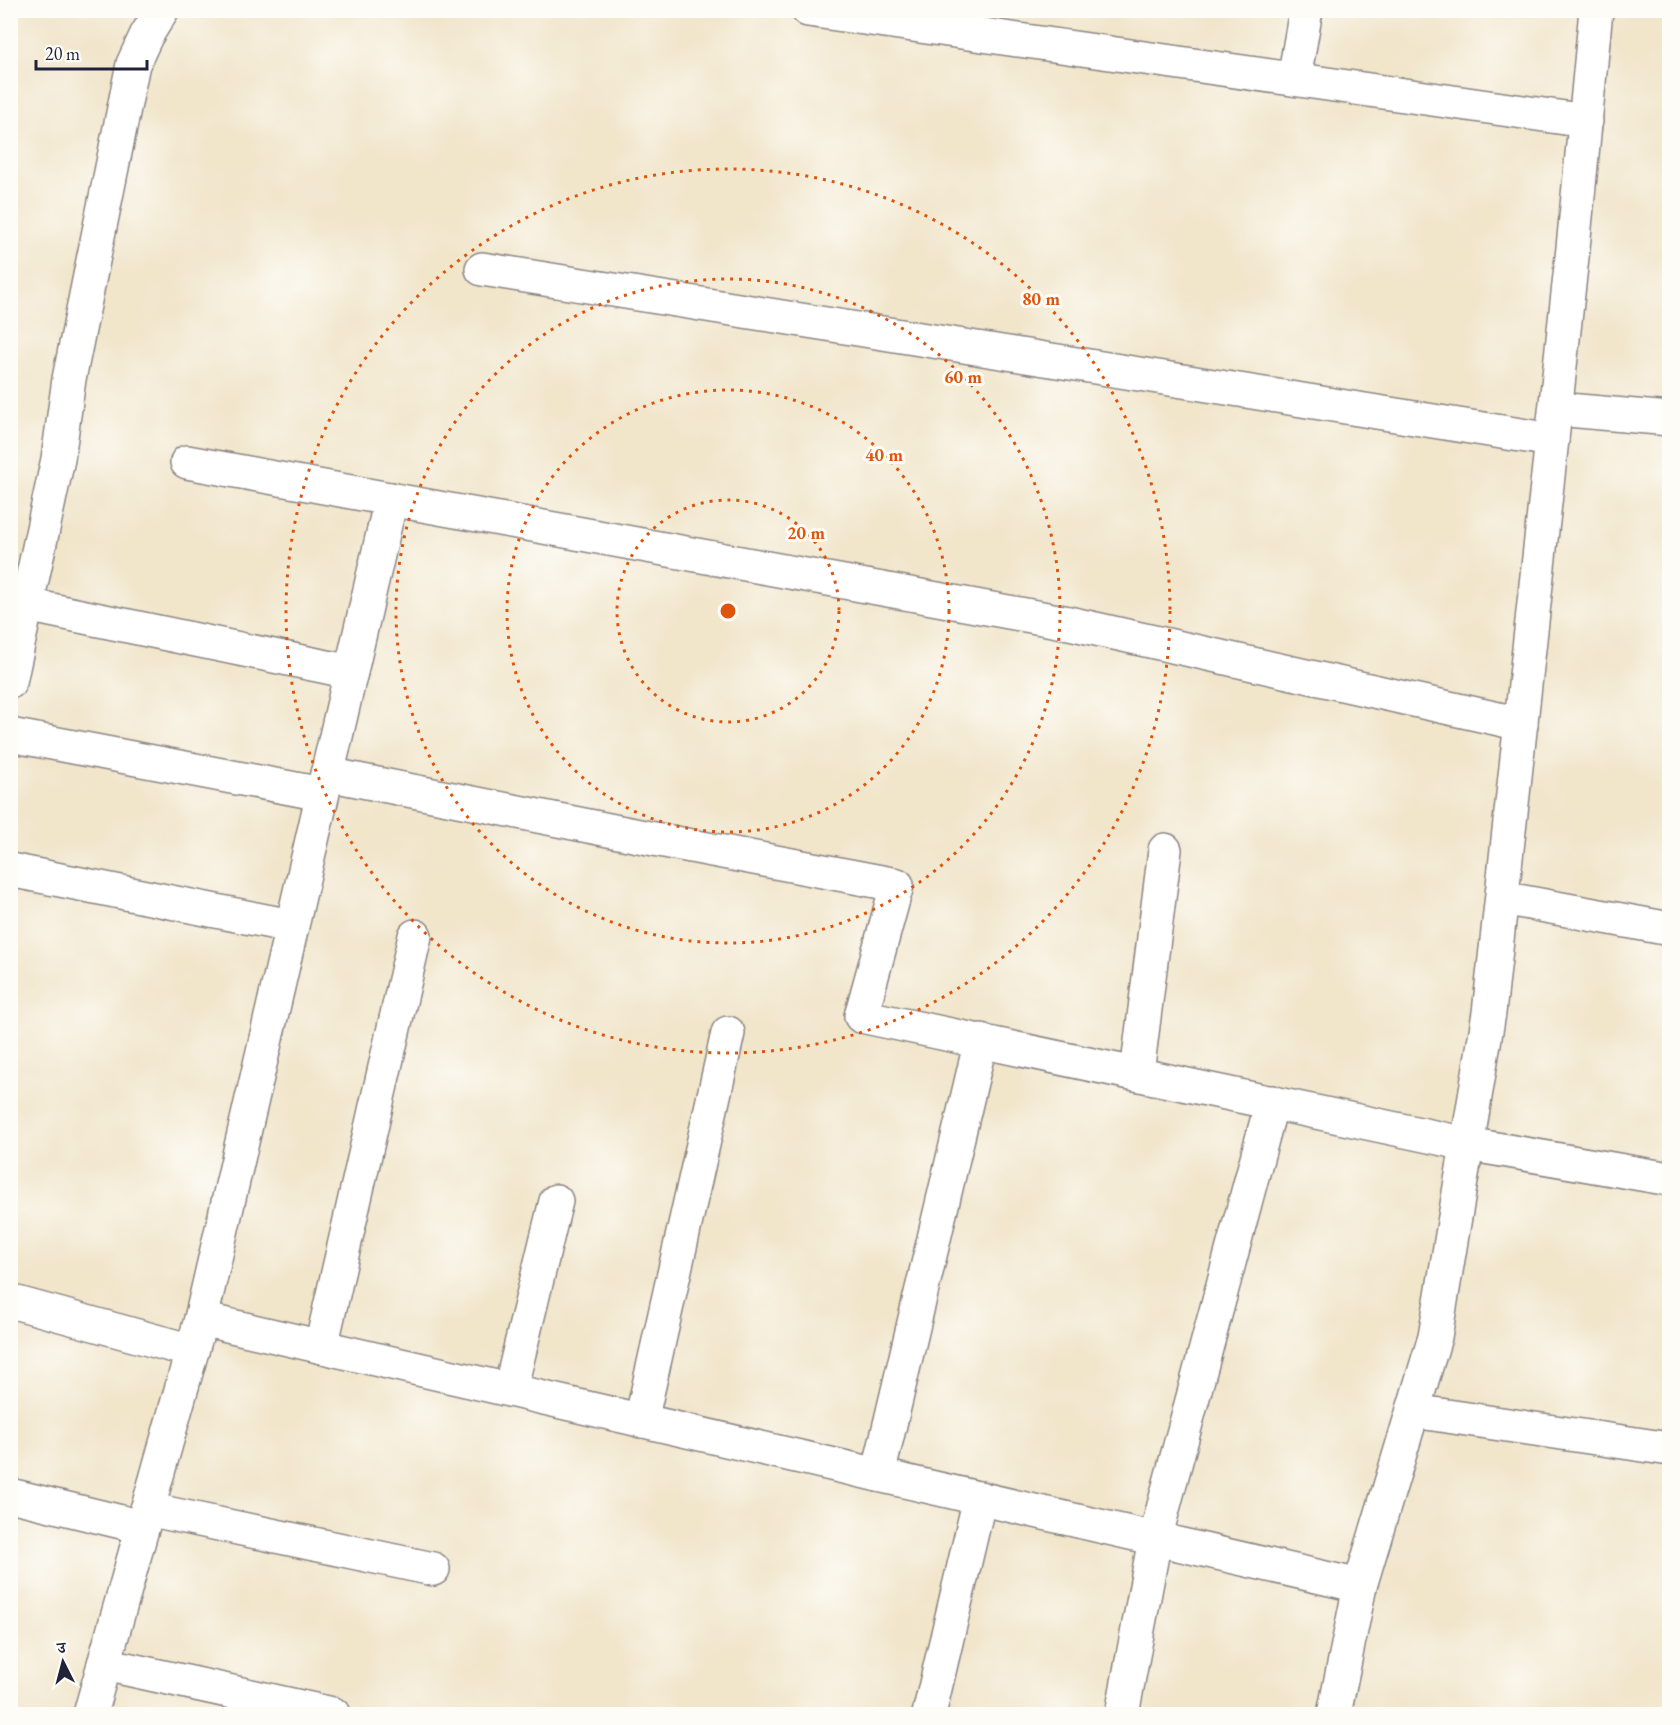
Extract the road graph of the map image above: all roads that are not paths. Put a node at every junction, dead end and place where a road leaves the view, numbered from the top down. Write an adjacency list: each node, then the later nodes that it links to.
1 (162, 10): 12 (street)
2 (1306, 10): 5 (street)
3 (1596, 10): 6 (street)
4 (823, 12): 5 (street)
5 (1294, 79): 6 (street)
6 (1586, 121): 9 (street)
7 (482, 269): 9 (street)
8 (1670, 419): 9 (street)
9 (1554, 424): 15 (street)
10 (187, 462): 11 (street)
11 (391, 500): 13 (street); 15 (street)
12 (27, 605): 13 (street); 14 (street)
13 (351, 672): 17 (street)
14 (10, 682)
15 (1521, 724): 20 (street)
16 (10, 735): 17 (street)
17 (324, 784): 21 (street); 25 (street)
18 (1166, 850): 26 (street)
19 (10, 870): 21 (street)
20 (1502, 898): 22 (street); 28 (street)
21 (291, 926): 32 (street)
22 (1670, 929)
23 (415, 936): 33 (street)
24 (729, 1033): 37 (street)
25 (981, 1040): 26 (street); 39 (street)
26 (1137, 1073): 27 (street)
27 (1272, 1102): 28 (street); 43 (street)
28 (1467, 1144): 29 (street); 36 (street)
29 (1670, 1179)
30 (556, 1201): 35 (street)
31 (10, 1301): 34 (street)
32 (201, 1319): 33 (street); 34 (street)
33 (321, 1347): 35 (street)
34 (192, 1351): 42 (street)
35 (510, 1390): 37 (street)
36 (1413, 1411): 38 (street); 45 (street)
37 (641, 1421): 39 (street)
38 (1670, 1449)
39 (878, 1475): 41 (street)
40 (10, 1495): 42 (street)
41 (980, 1498): 43 (street); 49 (street)
42 (145, 1518): 44 (street); 46 (street)
43 (1155, 1539): 45 (street); 50 (street)
44 (433, 1569)
45 (1360, 1586): 51 (street)
46 (104, 1664): 47 (street); 48 (street)
47 (90, 1714)
48 (333, 1714)
49 (929, 1714)
50 (1122, 1714)
51 (1334, 1714)

